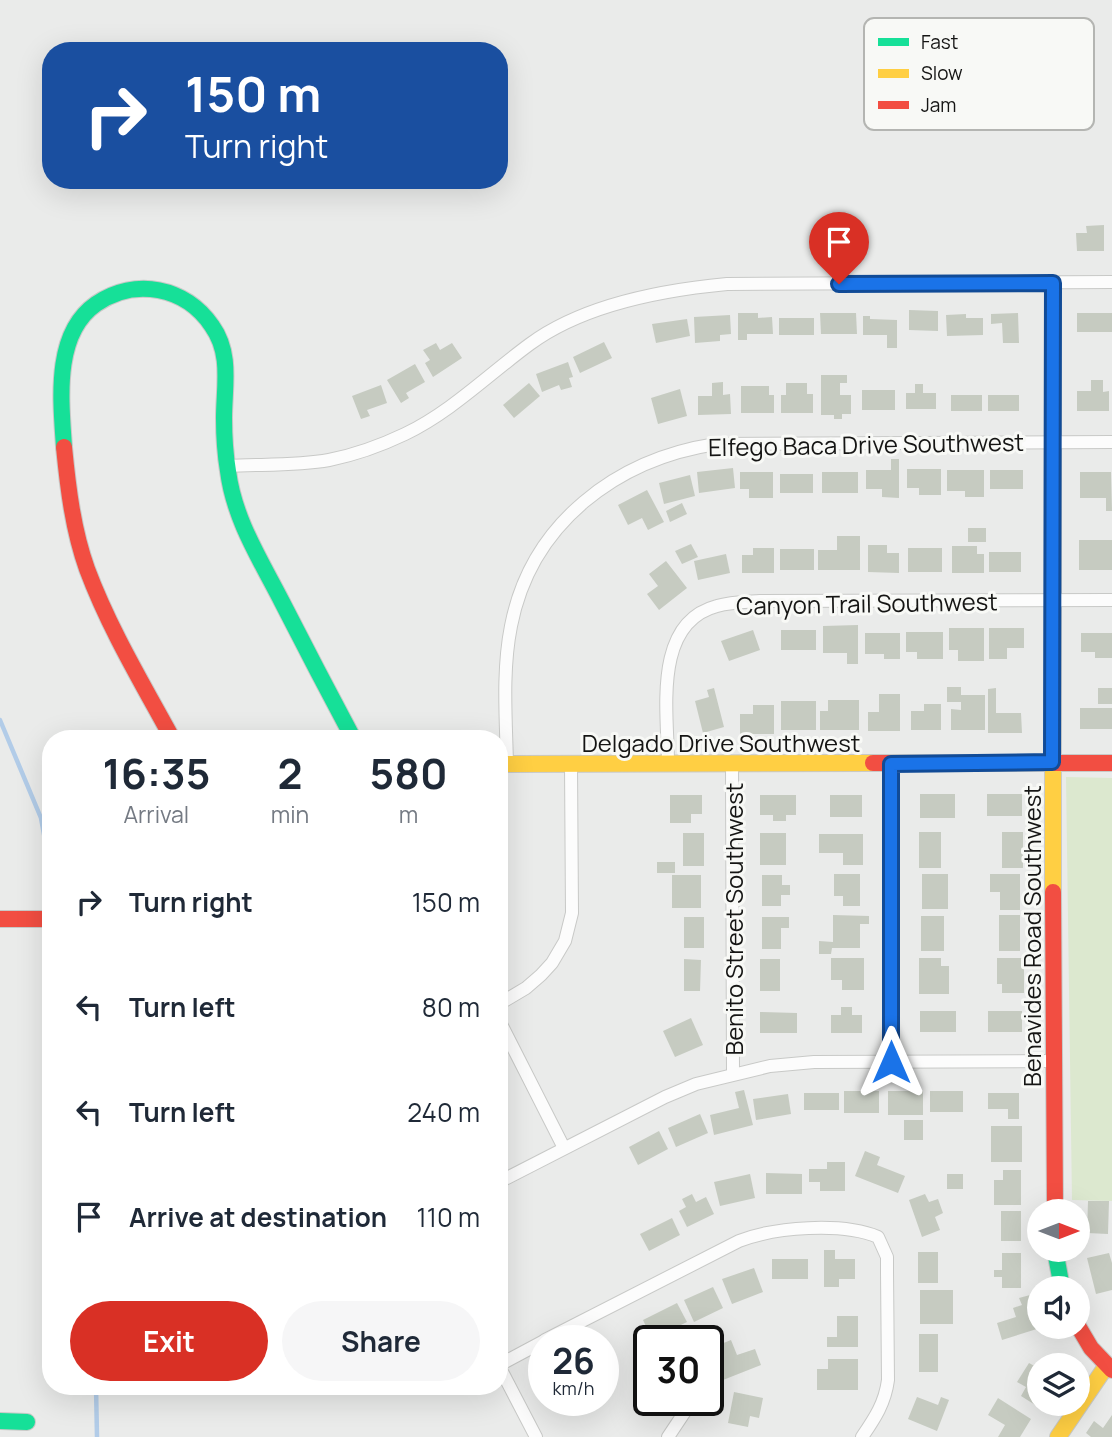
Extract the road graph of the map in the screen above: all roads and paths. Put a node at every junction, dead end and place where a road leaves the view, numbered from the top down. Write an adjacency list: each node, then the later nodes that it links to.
1 (1112, 282): 2 (street)
2 (1053, 283): 3 (street, Benavides Road Southwest); 5 (street)
3 (1053, 442): 4 (street, Elfego Baca Drive Southwest); 7 (street, Benavides Road Southwest); 10 (street, Elfego Baca Drive Southwest)
4 (1112, 442)
5 (228, 466): 8 (street); 9 (street)
6 (1112, 600): 7 (street, Canyon Trail Southwest)
7 (1052, 601): 11 (street, Benavides Road Southwest); 12 (street, Canyon Trail Southwest)
8 (168, 730)
9 (349, 730)
10 (504, 730)
11 (1052, 762): 13 (street, Delgado Drive Southwest); 16 (street, Delgado Drive Southwest); 22 (street, Benavides Road Southwest)
12 (668, 763): 15 (street, Delgado Drive Southwest); 17 (street, Delgado Drive Southwest)
13 (1112, 763)
14 (508, 764): 17 (street, Delgado Drive Southwest)
15 (732, 764): 16 (street, Delgado Drive Southwest); 24 (street, Benito Street Southwest)
16 (891, 764): 23 (street)
17 (571, 765): 20 (street)
18 (0, 919): 19 (street)
19 (42, 919)
20 (508, 999)
21 (508, 1038): 25 (street)
22 (1054, 1061): 23 (street); 27 (street, Benavides Road Southwest)
23 (891, 1062): 24 (street)
24 (733, 1074): 25 (street)
25 (564, 1147): 26 (street)
26 (508, 1177)
27 (1055, 1199)
28 (575, 1325): 39 (street)
29 (1086, 1339): 32 (street)
30 (528, 1350): 31 (street)
31 (508, 1361)
32 (1110, 1367): 40 (street)
33 (508, 1383): 37 (street)
34 (682, 1416): 38 (street)
35 (0, 1422): 36 (street)
36 (27, 1422)
37 (536, 1437)
38 (668, 1437)
39 (862, 1437)
40 (1058, 1437)

